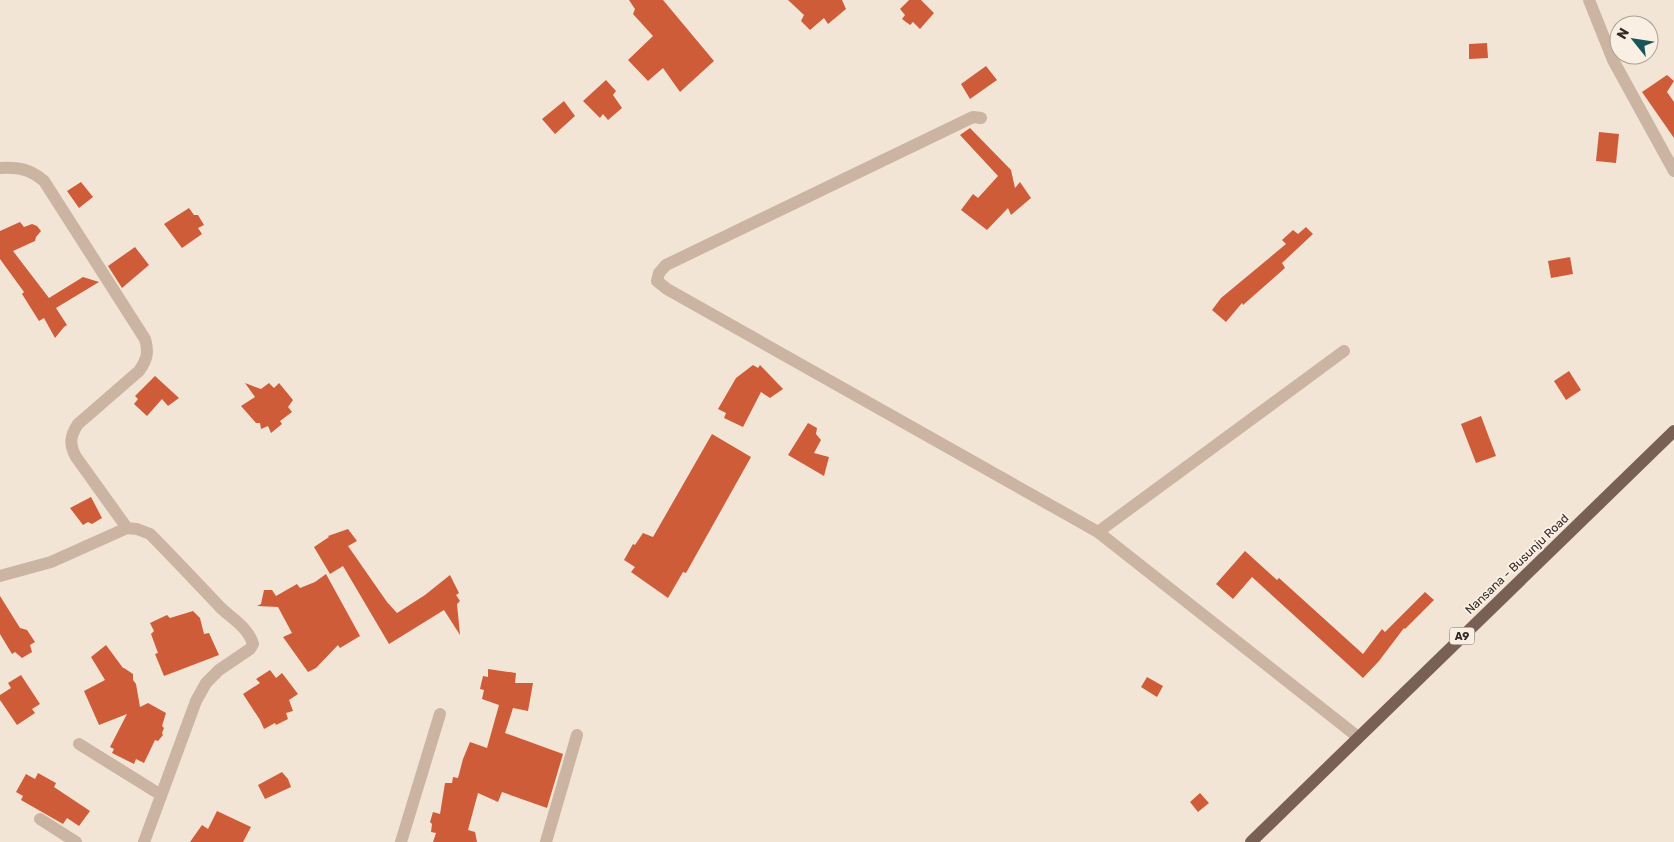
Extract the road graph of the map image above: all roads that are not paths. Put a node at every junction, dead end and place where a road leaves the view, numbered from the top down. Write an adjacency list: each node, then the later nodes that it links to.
1 (1589, 0): 4 (street)
2 (981, 118): 8 (street)
3 (0, 168): 7 (street)
4 (1674, 171)
5 (1344, 351): 8 (street)
6 (1674, 431): 12 (main road, Nansana - Busunju Road / A9)
7 (127, 528): 9 (street); 14 (street)
8 (1098, 532): 12 (street)
9 (0, 576)
10 (440, 714): 18 (street)
11 (577, 735): 19 (street)
12 (1358, 737): 20 (main road, Nansana - Busunju Road / A9)
13 (79, 744): 14 (street)
14 (161, 794): 17 (street)
15 (40, 819): 16 (street)
16 (76, 842)
17 (144, 842)
18 (401, 842)
19 (546, 842)
20 (1251, 842)

